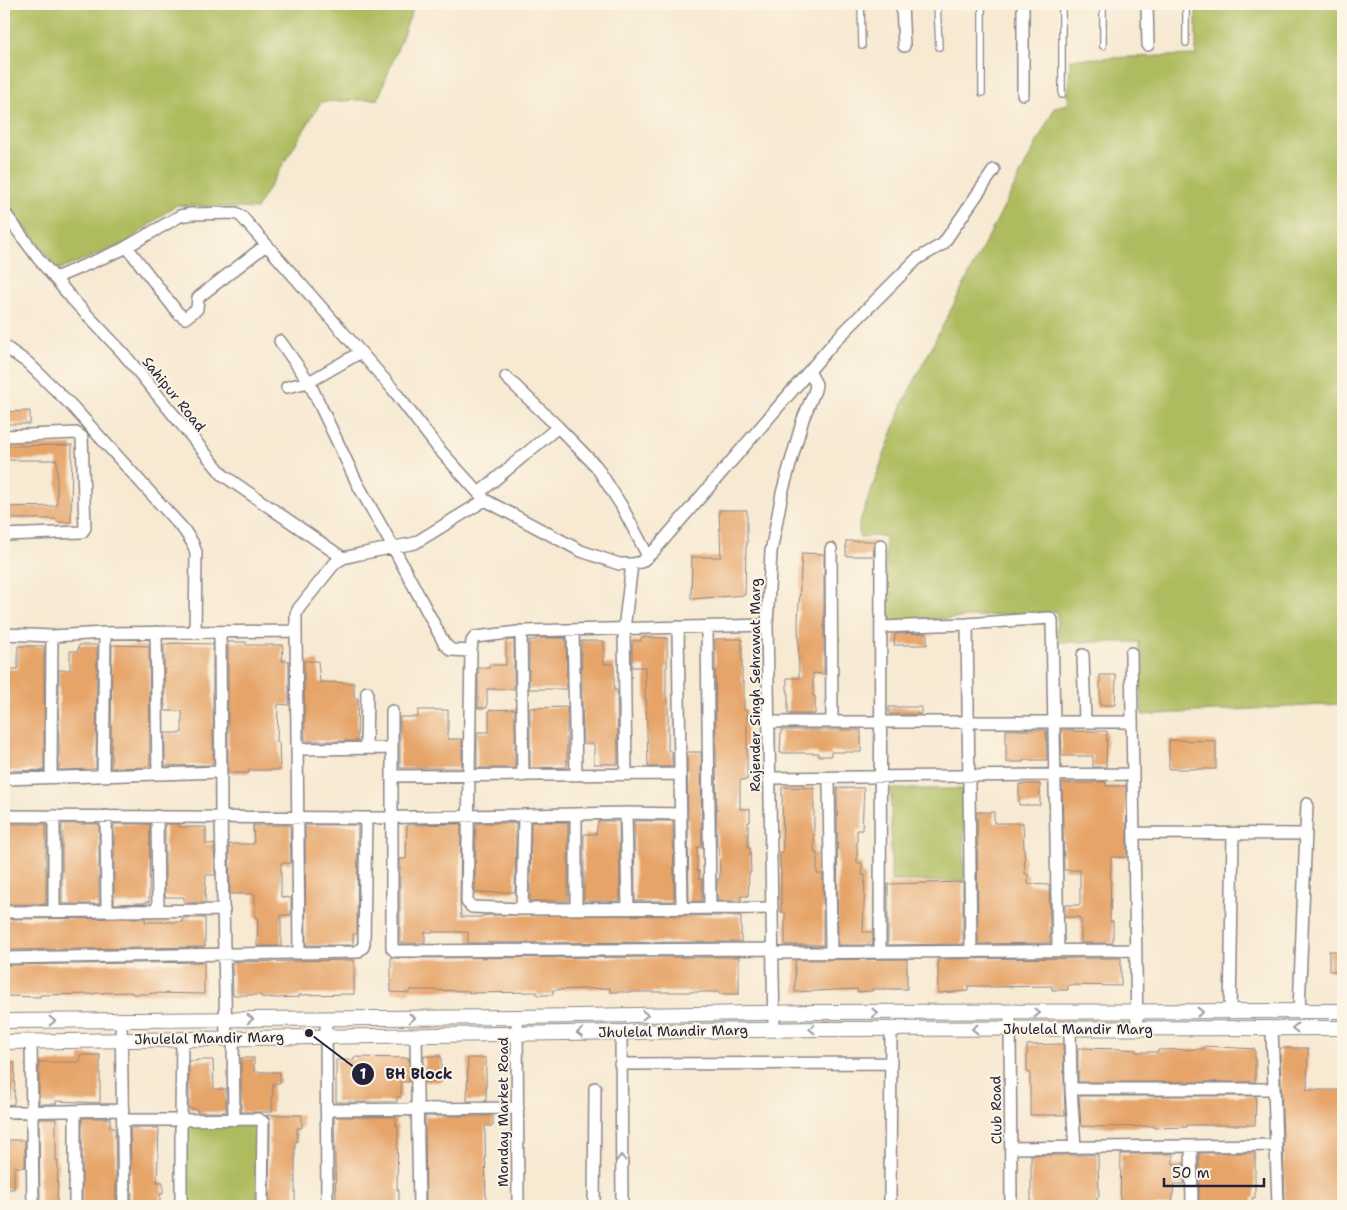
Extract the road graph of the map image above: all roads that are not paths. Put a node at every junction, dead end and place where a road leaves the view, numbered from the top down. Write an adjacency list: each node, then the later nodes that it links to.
1 (861, 4): 12 (lane)
2 (902, 4): 13 (street)
3 (937, 4): 15 (lane)
4 (982, 4): 16 (lane)
5 (1023, 4): 17 (street)
6 (1062, 4): 18 (lane)
7 (1103, 4): 14 (lane)
8 (1147, 4): 11 (street)
9 (1186, 4): 10 (lane)
10 (1186, 43)
11 (1148, 45)
12 (862, 46)
13 (904, 46)
14 (1103, 46)
15 (939, 47)
16 (982, 93)
17 (1023, 94)
18 (1062, 95)
19 (994, 170): 27 (street)
20 (6, 219): 23 (street, Sahipur Road)
21 (266, 245): 22 (street); 22 (street); 26 (street)
22 (127, 247): 23 (street)
23 (55, 278): 39 (street, Sahipur Road)
24 (280, 341): 29 (street)
25 (4, 346): 53 (street)
26 (361, 352): 29 (street); 33 (street)
27 (809, 371): 38 (street); 42 (street, Rajender Singh Sehrawat Marg)
28 (506, 376): 31 (street)
29 (309, 382): 30 (street); 36 (street)
30 (286, 387)
31 (558, 427): 33 (street); 38 (street)
32 (4, 436): 34 (street)
33 (482, 496): 36 (street); 40 (street)
34 (4, 534)
35 (881, 545): 45 (street)
36 (393, 547): 39 (street); 56 (street)
37 (831, 549): 62 (street)
38 (648, 556): 40 (street)
39 (343, 558): 48 (street)
40 (632, 564): 46 (street)
41 (967, 624): 45 (street); 64 (street); 65 (street)
42 (767, 625): 44 (street); 61 (street, Rajender Singh Sehrawat Marg)
43 (678, 627): 44 (street); 46 (street); 74 (street)
44 (707, 627): 107 (street)
45 (881, 628): 63 (street)
46 (624, 629): 47 (street); 73 (street)
47 (573, 630): 51 (street); 78 (street)
48 (296, 631): 50 (street); 70 (street)
49 (156, 632): 52 (street); 53 (street); 72 (street)
50 (220, 632): 53 (street); 71 (street)
51 (521, 632): 56 (street); 81 (street)
52 (105, 633): 55 (street); 77 (street)
53 (194, 633)
54 (4, 634): 55 (street)
55 (52, 636): 83 (street)
56 (470, 651): 80 (street)
57 (1131, 653): 67 (street)
58 (1083, 655): 66 (street)
59 (367, 692): 68 (street)
60 (392, 711): 69 (street)
61 (768, 722): 62 (street); 86 (street, Rajender Singh Sehrawat Marg)
62 (832, 722): 63 (street)
63 (880, 722): 64 (street); 84 (street)
64 (968, 722): 65 (street); 82 (street)
65 (1054, 722): 66 (street); 75 (street)
66 (1085, 722): 67 (street)
67 (1132, 722): 76 (street)
68 (366, 748): 69 (street); 70 (street)
69 (392, 748): 79 (street)
70 (297, 749): 99 (street)
71 (221, 772): 72 (street); 97 (street)
72 (158, 774): 77 (street)
73 (626, 774): 74 (street); 78 (street)
74 (680, 774): 90 (street)
75 (1055, 774): 76 (street); 82 (street); 116 (street)
76 (1133, 774): 102 (street)
77 (103, 775): 83 (street)
78 (576, 775): 81 (street)
79 (392, 776): 80 (street); 101 (street)
80 (469, 776): 81 (street); 98 (street)
81 (523, 776)
82 (969, 776): 84 (street); 119 (street)
83 (52, 777): 85 (street)
84 (880, 777): 87 (street); 122 (street)
85 (4, 778)
86 (770, 778): 87 (street); 108 (street, Rajender Singh Sehrawat Marg)
87 (829, 778): 121 (street)
88 (1307, 804): 104 (street)
89 (626, 814): 90 (street); 92 (street); 105 (street)
90 (680, 814): 106 (street)
91 (524, 815): 92 (street); 98 (street); 109 (street)
92 (576, 815): 110 (street)
93 (4, 816): 94 (street)
94 (54, 816): 95 (street); 114 (street)
95 (106, 816): 96 (street); 111 (street)
96 (157, 816): 97 (street); 112 (street)
97 (221, 816): 99 (street); 113 (street)
98 (468, 816): 101 (street); 109 (street)
99 (297, 817): 100 (street); 120 (street)
100 (366, 818): 101 (street); 120 (street)
101 (392, 818): 118 (street)
102 (1134, 833): 103 (street); 117 (street)
103 (1233, 834): 104 (street); 128 (street)
104 (1306, 834): 125 (street)
105 (628, 908): 106 (street); 110 (street)
106 (682, 908): 107 (street)
107 (710, 908): 108 (street)
108 (772, 908): 118 (street, Rajender Singh Sehrawat Marg)
109 (522, 909): 110 (street)
110 (576, 909)
111 (107, 910): 112 (street); 114 (street)
112 (158, 910): 113 (street)
113 (224, 910): 123 (street)
114 (54, 911): 115 (street)
115 (4, 912)
116 (1058, 950): 117 (street); 119 (street)
117 (1136, 950): 127 (street)
118 (772, 951): 121 (street); 129 (street, Rajender Singh Sehrawat Marg)
119 (970, 951): 122 (street)
120 (299, 952): 123 (street)
121 (831, 952): 122 (street)
122 (880, 952)
123 (224, 954): 124 (street); 134 (street)
124 (4, 958)
125 (1300, 1011): 126 (street, Jhulelal Mandir Marg); 128 (street, Jhulelal Mandir Marg)
126 (1343, 1011)
127 (1137, 1012): 128 (street, Jhulelal Mandir Marg, one-way to 128); 130 (street, Jhulelal Mandir Marg, one-way to 127); 136 (street)
128 (1230, 1012)
129 (774, 1013): 130 (street, Jhulelal Mandir Marg, one-way to 130); 131 (street, Jhulelal Mandir Marg, one-way to 129); 142 (street, Rajender Singh Sehrawat Marg)
130 (1010, 1013): 140 (street, Club Road)
131 (517, 1017): 132 (street, Jhulelal Mandir Marg, one-way to 131); 144 (street, Monday Market Road)
132 (326, 1019): 134 (street, Jhulelal Mandir Marg, one-way to 132); 146 (street)
133 (122, 1020): 134 (street, Jhulelal Mandir Marg); 135 (street, Jhulelal Mandir Marg, one-way to 133); 149 (street)
134 (225, 1020): 148 (street)
135 (4, 1021)
136 (1137, 1028): 137 (street, Jhulelal Mandir Marg); 141 (street, Jhulelal Mandir Marg)
137 (1272, 1028): 138 (street, Jhulelal Mandir Marg, one-way to 137); 156 (street)
138 (1343, 1028)
139 (891, 1029): 140 (street, Jhulelal Mandir Marg, one-way to 139); 142 (street, Jhulelal Mandir Marg, one-way to 142); 152 (street)
140 (1010, 1029): 141 (street, Jhulelal Mandir Marg); 169 (street, Club Road)
141 (1070, 1029): 155 (street)
142 (774, 1030): 143 (street, Jhulelal Mandir Marg)
143 (621, 1032): 144 (street, Jhulelal Mandir Marg, one-way to 144); 153 (street)
144 (517, 1034): 145 (street, Jhulelal Mandir Marg); 157 (street, Monday Market Road)
145 (416, 1035): 146 (street, Jhulelal Mandir Marg); 158 (street)
146 (326, 1036): 148 (street, Jhulelal Mandir Marg); 159 (street)
147 (182, 1038): 148 (street, Jhulelal Mandir Marg); 149 (street, Jhulelal Mandir Marg); 164 (street)
148 (229, 1038): 165 (street)
149 (122, 1040): 150 (street, Jhulelal Mandir Marg); 163 (street)
150 (31, 1041): 151 (street, Jhulelal Mandir Marg); 162 (street)
151 (4, 1042)
152 (891, 1063): 153 (street); 180 (street)
153 (620, 1064): 179 (street, one-way to 153)
154 (595, 1088): 178 (street)
155 (1071, 1089): 156 (street); 168 (street)
156 (1274, 1089): 166 (street)
157 (518, 1108): 158 (street); 177 (street, Monday Market Road)
158 (417, 1109): 159 (street); 176 (street)
159 (326, 1110): 175 (street)
160 (75, 1111): 162 (street); 163 (street); 171 (street)
161 (4, 1112): 162 (street)
162 (32, 1112): 170 (street)
163 (123, 1115): 164 (street); 172 (street)
164 (182, 1120): 165 (street); 173 (street)
165 (234, 1120): 174 (street)
166 (1275, 1145): 167 (street); 183 (street)
167 (1190, 1146): 168 (street); 182 (street)
168 (1075, 1147): 169 (street)
169 (1011, 1148): 181 (street, Club Road)
170 (33, 1206)
171 (76, 1206)
172 (124, 1206)
173 (181, 1206)
174 (262, 1206)
175 (327, 1206)
176 (420, 1206)
177 (518, 1206)
178 (594, 1206)
179 (622, 1206)
180 (888, 1206)
181 (1011, 1206)
182 (1192, 1206)
183 (1278, 1206)

